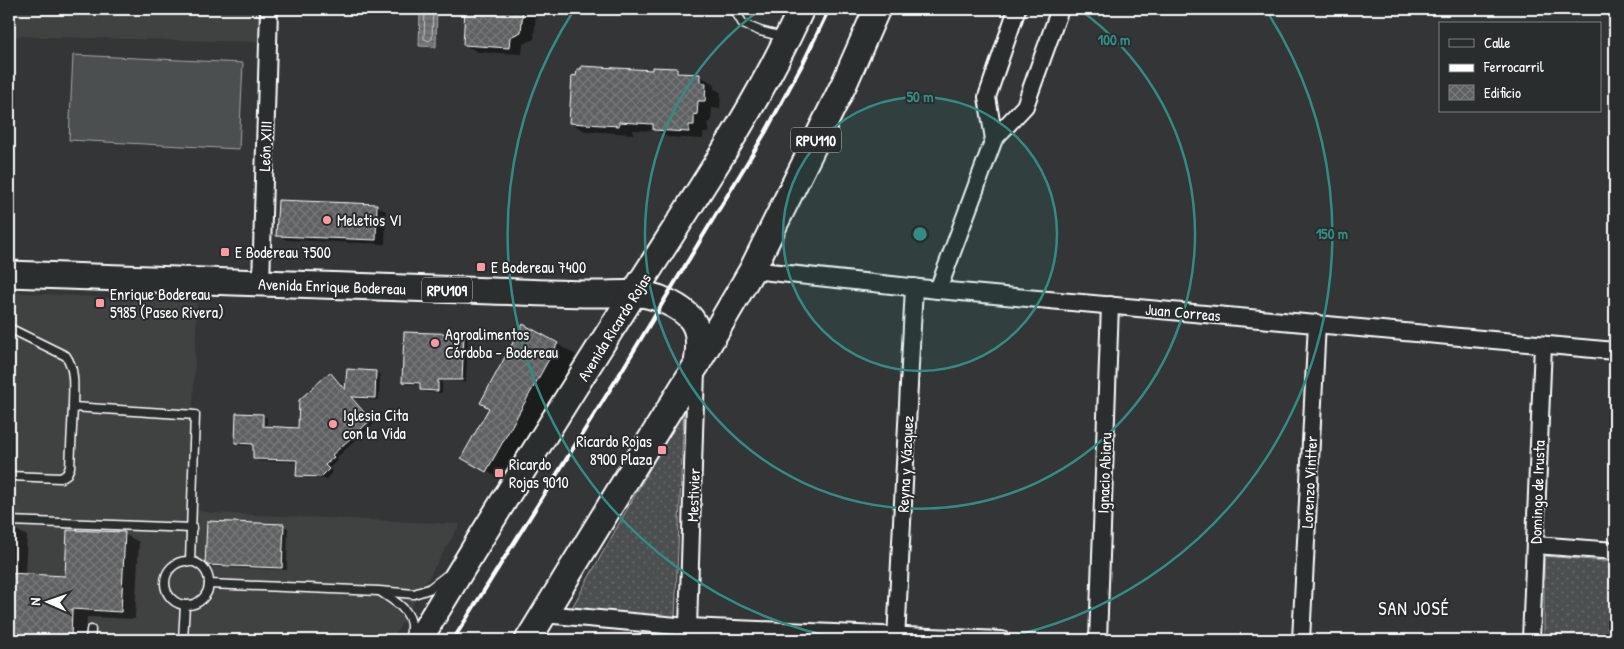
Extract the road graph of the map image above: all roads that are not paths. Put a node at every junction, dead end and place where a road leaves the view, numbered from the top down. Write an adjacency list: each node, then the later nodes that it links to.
1 (269, 9): 11 (street, León XIII)
2 (734, 9): 7 (lane)
3 (801, 9): 7 (main road, Avenida Ricardo Rojas)
4 (878, 9): 9 (main road, RPU110)
5 (1017, 9): 8 (street)
6 (1060, 9): 8 (street)
7 (788, 38): 14 (main road, Avenida Ricardo Rojas)
8 (994, 139): 13 (street)
9 (752, 270): 12 (street, Juan Correas); 20 (main road, RPU110)
10 (9, 274): 11 (main road, Avenida Enrique Bodereau / RPU109)
11 (261, 284): 14 (main road, Avenida Enrique Bodereau / RPU109)
12 (914, 287): 13 (street, Juan Correas); 35 (street, Reyna y Vázquez)
13 (938, 290): 15 (street, Juan Correas)
14 (634, 293): 20 (main road, Avenida Enrique Bodereau / RPU109); 25 (main road, Avenida Ricardo Rojas)
15 (1110, 305): 16 (street, Juan Correas); 42 (street, Ignacio Abiaru)
16 (1317, 324): 18 (street, Juan Correas); 43 (street, Lorenzo Vintter)
17 (9, 328): 21 (lane)
18 (1543, 345): 19 (street, Juan Correas); 26 (street, Domingo de Irusta)
19 (1615, 351)
20 (697, 364): 32 (main road, RPU109); 33 (street, Mestivier)
21 (74, 407): 22 (lane); 24 (lane)
22 (9, 476)
23 (9, 521): 24 (lane)
24 (192, 528): 28 (lane)
25 (482, 538): 30 (lane); 39 (main road, Avenida Ricardo Rojas)
26 (1535, 545): 27 (street); 44 (street, Domingo de Irusta)
27 (1615, 551)
28 (190, 562): 29 (lane); 31 (lane)
29 (209, 584): 30 (lane); 31 (lane)
30 (379, 591): 38 (lane)
31 (185, 605): 37 (lane)
32 (543, 614): 33 (street); 40 (main road, RPU109)
33 (688, 627): 35 (street)
34 (91, 630): 36 (lane)
35 (896, 638): 41 (street)
36 (90, 640)
37 (183, 640)
38 (408, 640)
39 (418, 640)
40 (528, 640)
41 (1002, 640)
42 (1098, 640)
43 (1300, 640)
44 (1531, 640)

